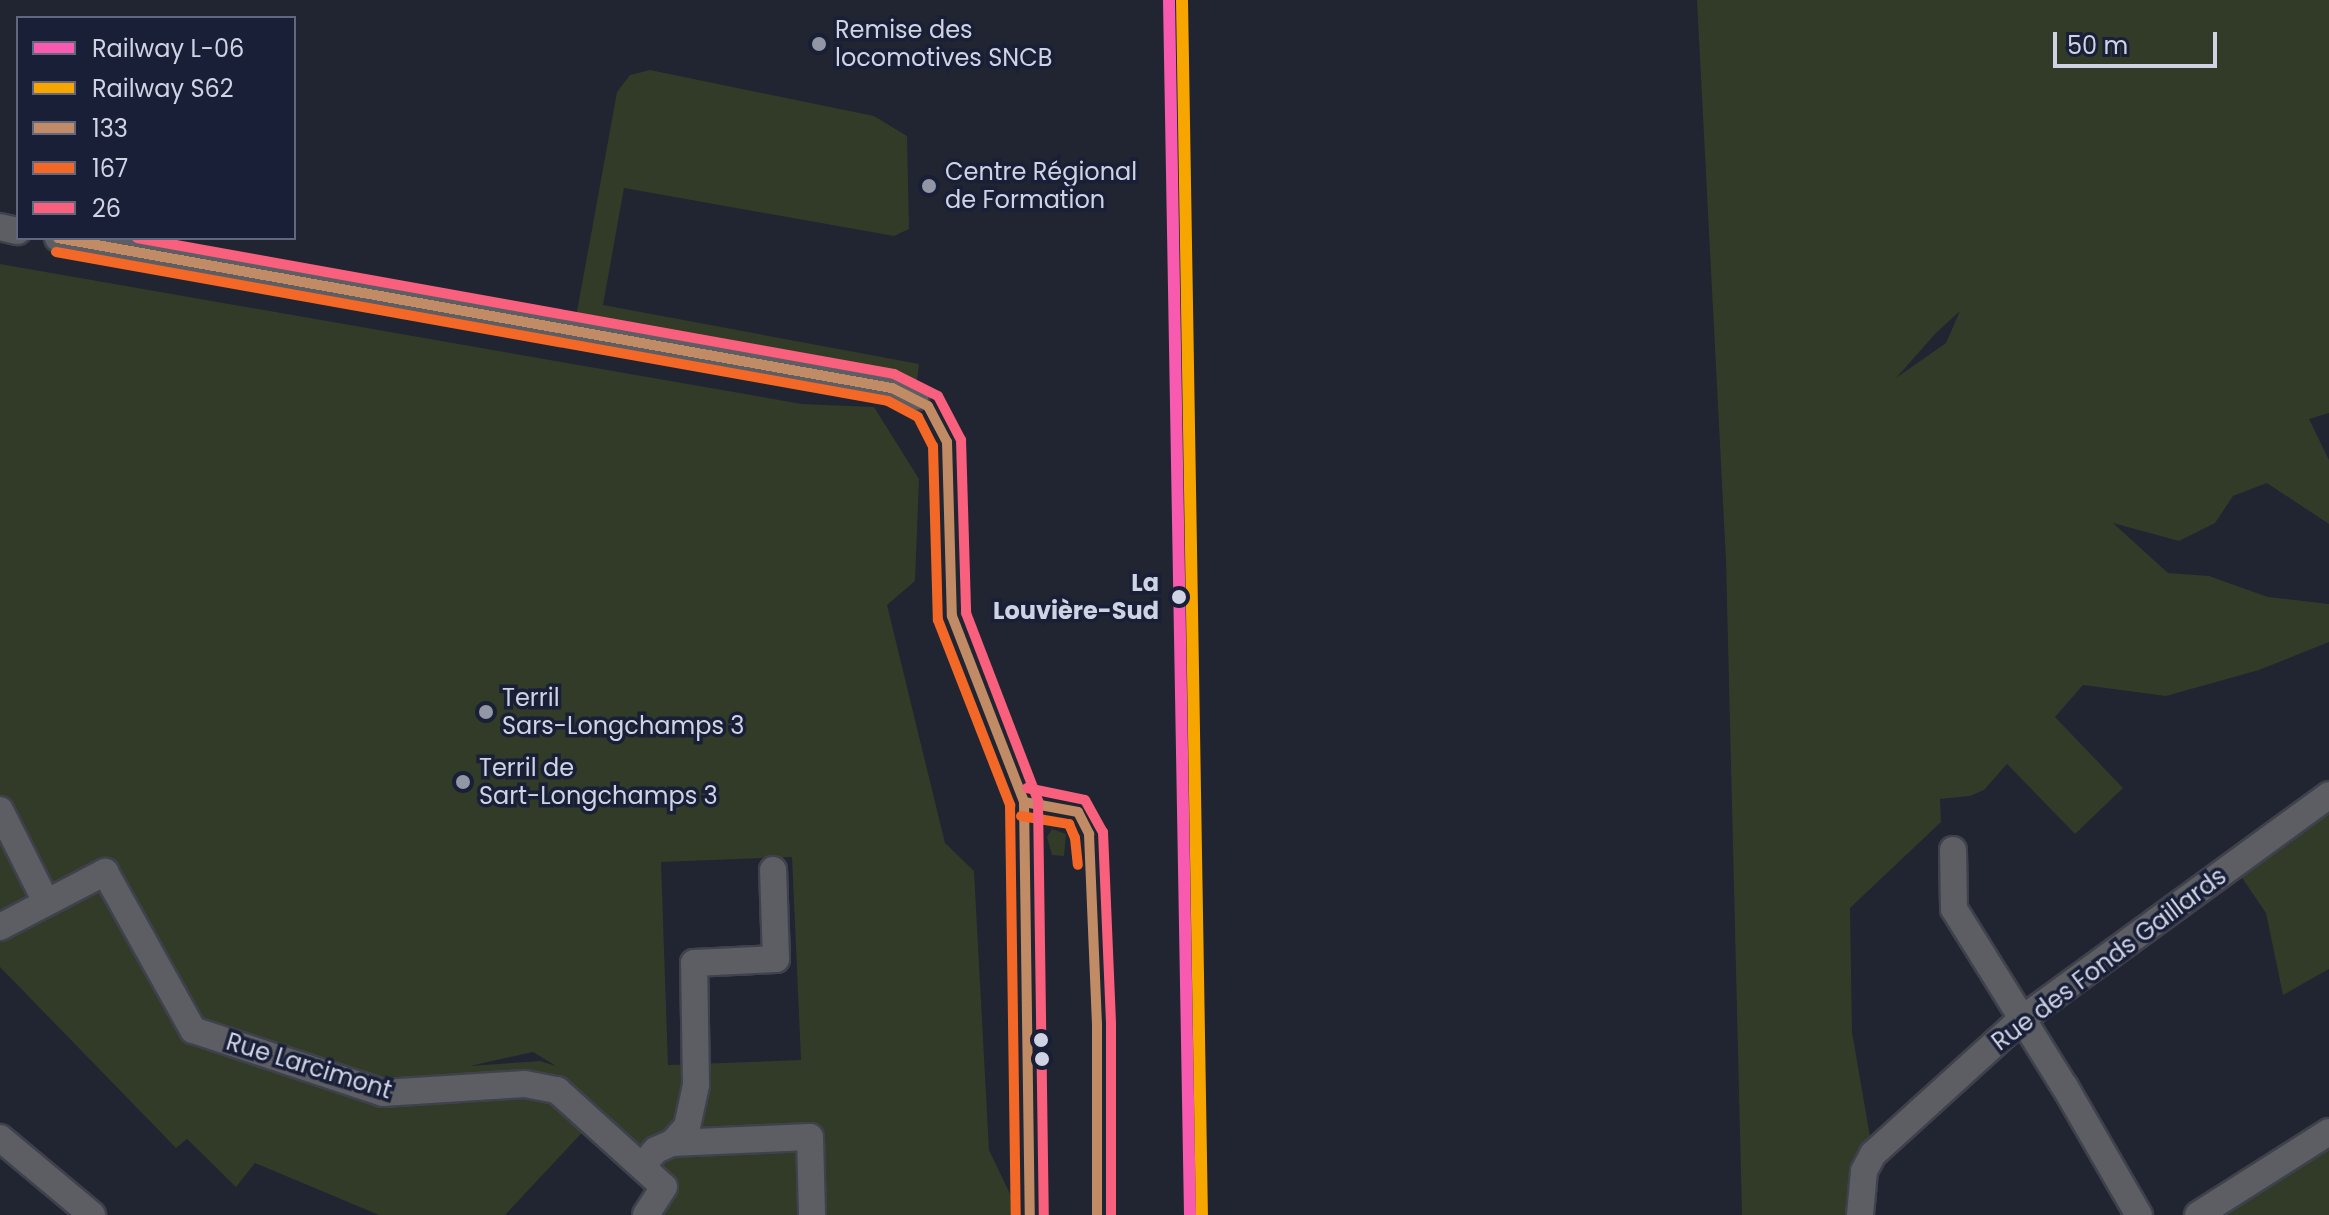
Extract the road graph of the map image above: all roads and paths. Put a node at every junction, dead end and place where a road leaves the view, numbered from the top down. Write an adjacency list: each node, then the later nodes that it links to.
1 (69, 240): 2 (street)
2 (915, 397)
3 (2329, 795): 9 (street, Rue des Fonds Gaillards)
4 (0, 810): 7 (street)
5 (1953, 850): 9 (street)
6 (773, 870): 12 (street)
7 (46, 902): 8 (street); 13 (street, Rue Larcimont)
8 (0, 927)
9 (2022, 1019): 17 (street, Rue des Fonds Gaillards); 18 (street)
10 (2329, 1132): 19 (street)
11 (0, 1138): 14 (street)
12 (672, 1143): 13 (street); 16 (street)
13 (642, 1166): 15 (street, Rue Larcimont)
14 (92, 1215)
15 (646, 1215)
16 (812, 1215)
17 (1860, 1215)
18 (2139, 1215)
19 (2198, 1215)

